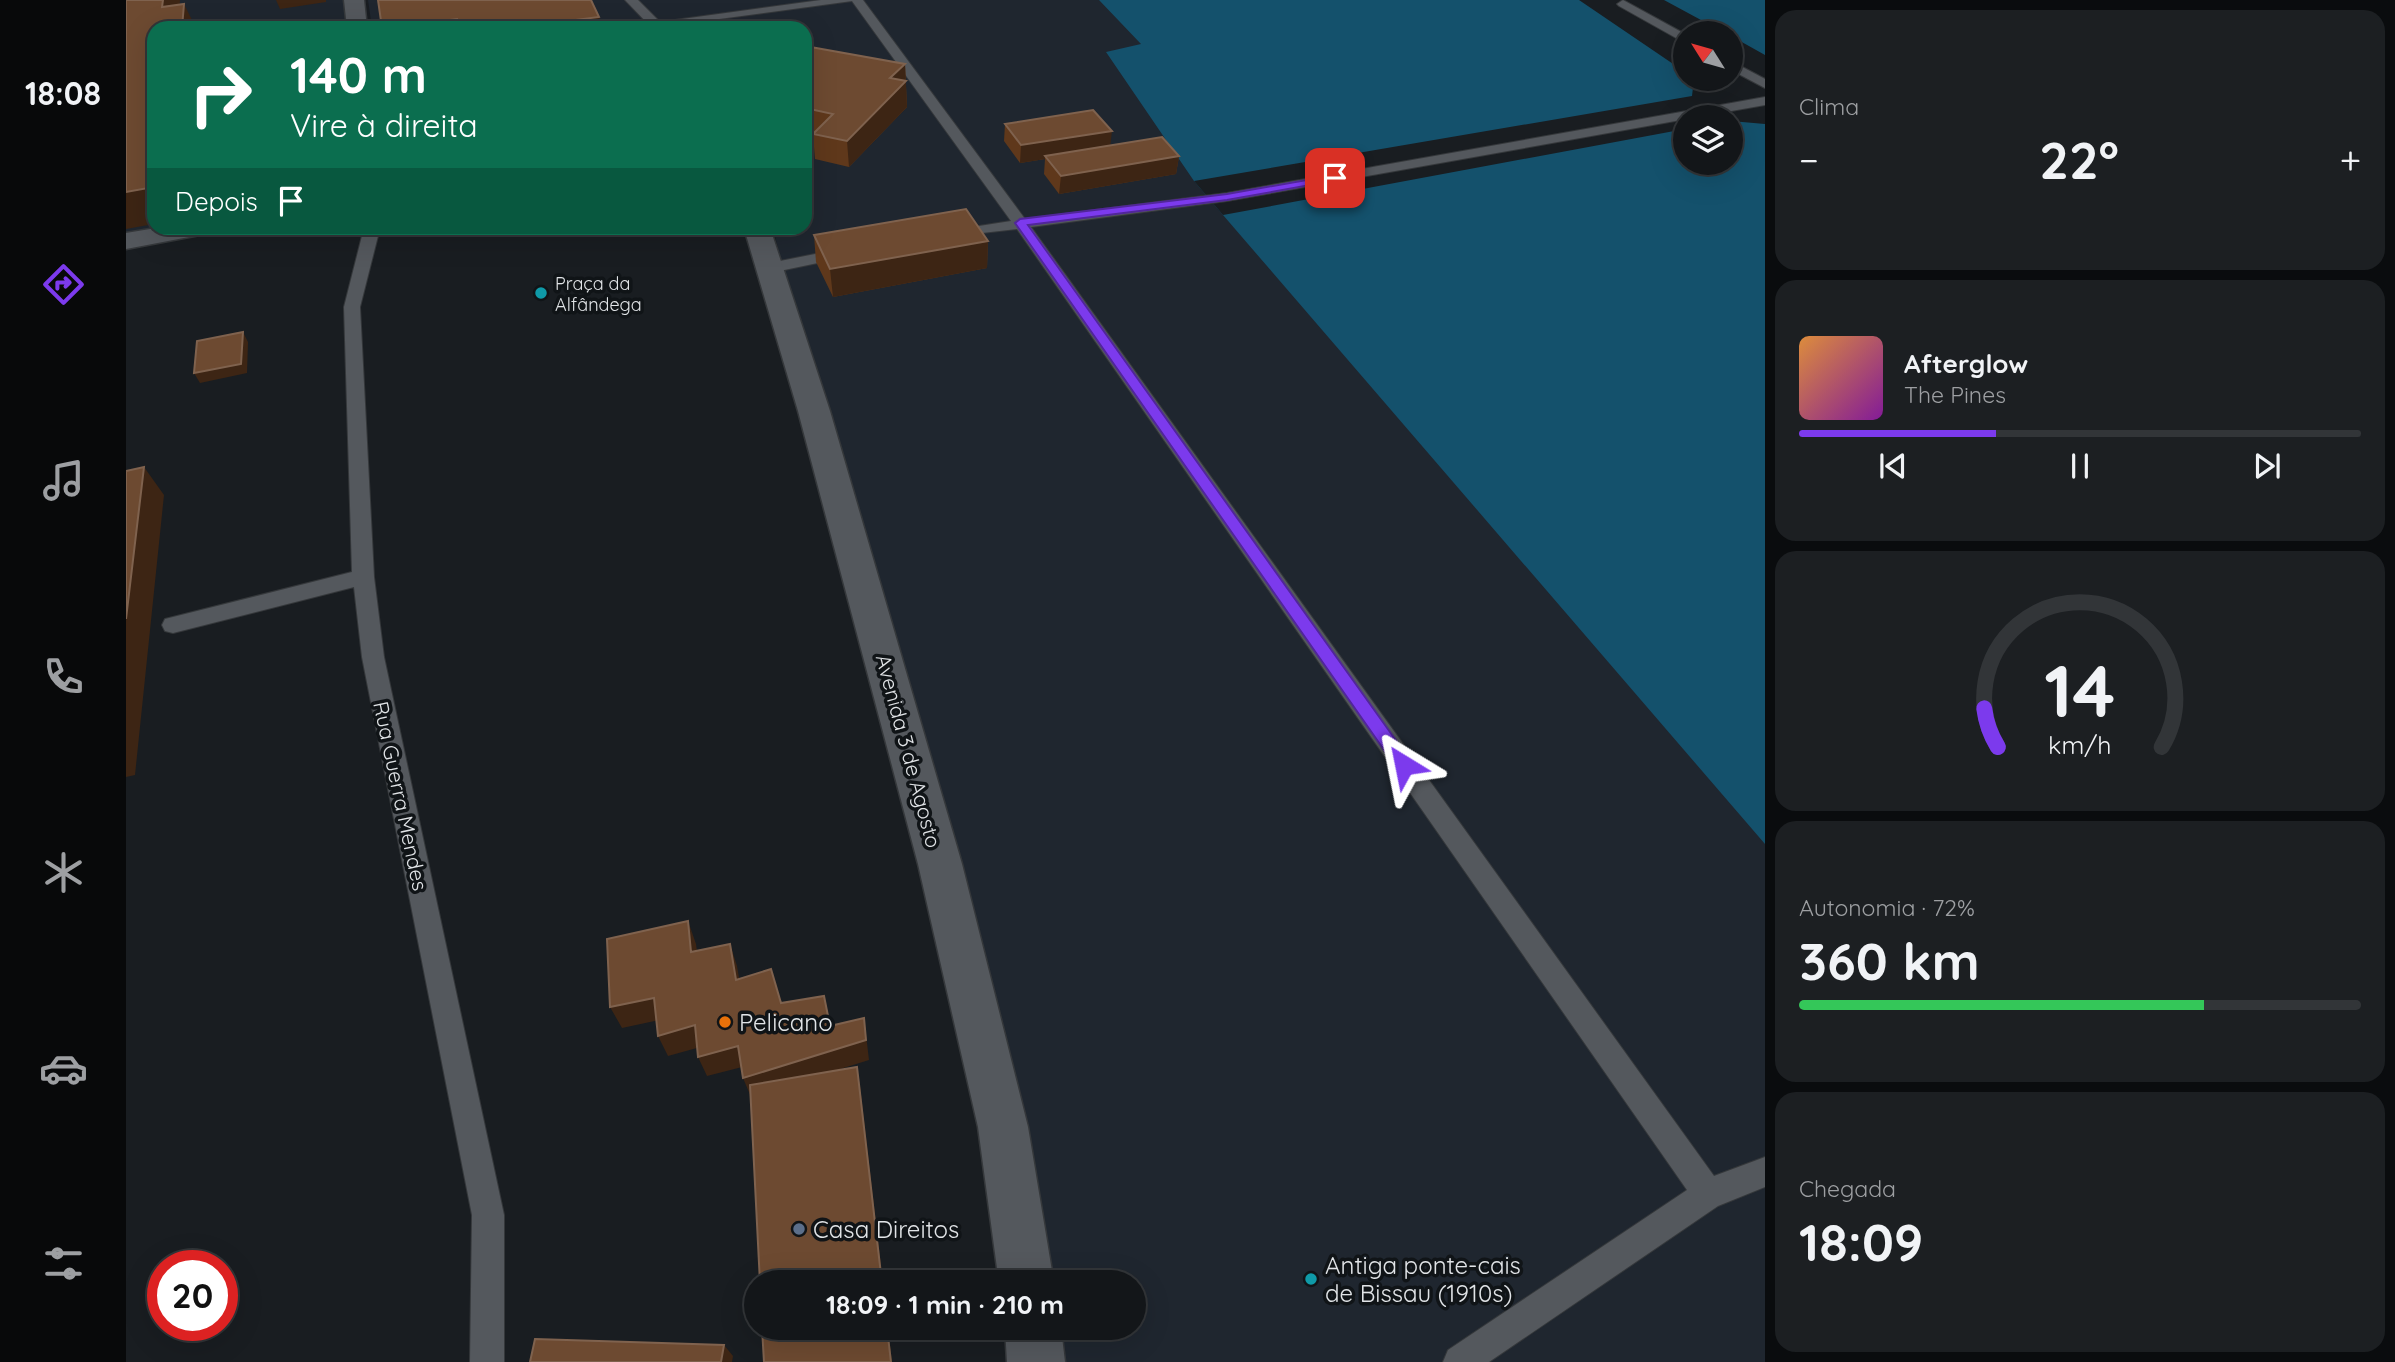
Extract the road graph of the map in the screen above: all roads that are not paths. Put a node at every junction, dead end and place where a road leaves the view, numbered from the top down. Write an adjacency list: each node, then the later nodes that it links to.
1 (354, 0): 6 (street)
2 (631, 0): 7 (lane)
3 (847, 0): 8 (lane)
4 (857, 0): 13 (lane)
5 (1623, 4): 9 (lane)
6 (356, 21)
7 (652, 21)
8 (700, 21)
9 (1673, 32)
10 (1743, 72): 11 (lane)
11 (1765, 84)
12 (1765, 101): 13 (lane)
13 (1020, 223): 17 (lane); 24 (lane)
14 (158, 235): 18 (street)
15 (370, 235): 21 (lane, Rua Guerra Mendes)
16 (759, 235): 20 (street, Avenida 3 de Agosto)
17 (940, 236)
18 (126, 241)
19 (859, 250): 20 (lane)
20 (769, 268): 25 (street, Avenida 3 de Agosto)
21 (363, 577): 22 (lane); 27 (lane, Rua Guerra Mendes)
22 (173, 625)
23 (1765, 1172): 24 (lane)
24 (1708, 1194): 29 (lane)
25 (1025, 1270)
26 (1034, 1340): 28 (street)
27 (487, 1362)
28 (1036, 1362)
29 (1460, 1362)

